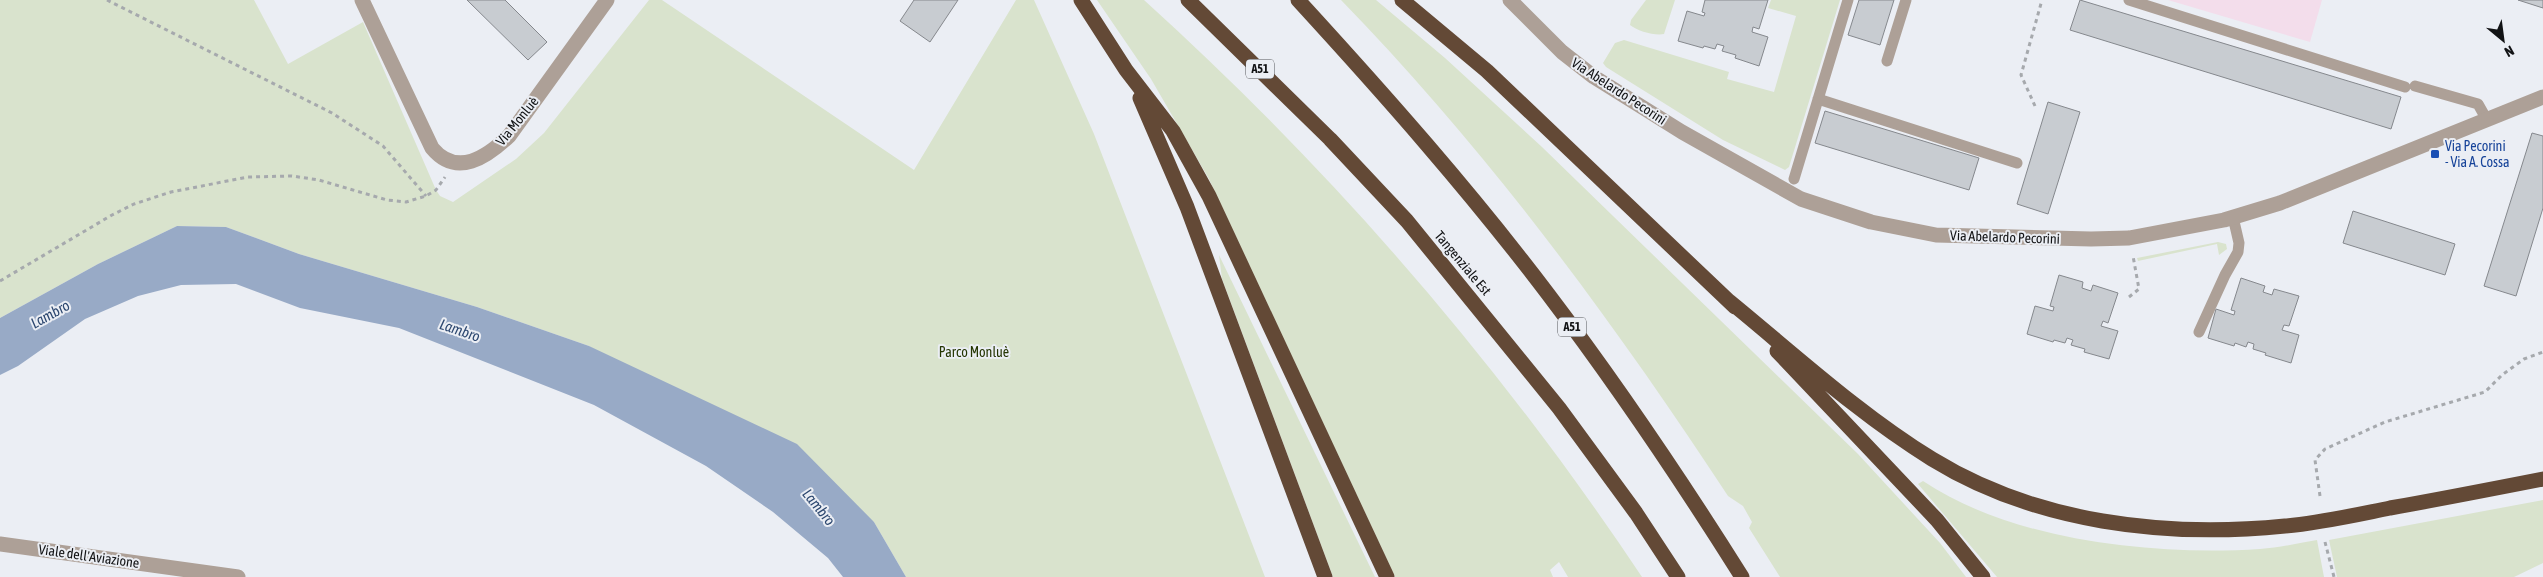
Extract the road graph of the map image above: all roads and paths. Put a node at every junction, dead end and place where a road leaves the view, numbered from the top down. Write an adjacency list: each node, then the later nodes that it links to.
1 (107, 0): 22 (path)
2 (362, 0): 19 (street)
3 (607, 0): 19 (street, Via Monluè)
4 (1081, 0): 14 (highway)
5 (1188, 0): 38 (highway, Tangenziale Est / A51)
6 (1298, 0): 34 (highway, A51)
7 (1402, 0): 27 (highway)
8 (1510, 0): 24 (street, Via Abelardo Pecorini)
9 (1848, 0): 16 (lane)
10 (1906, 0): 13 (lane)
11 (2042, 0): 17 (path)
12 (2129, 0): 18 (lane)
13 (1887, 61)
14 (1126, 70): 36 (highway); 37 (highway)
15 (2543, 98): 18 (street, Via Abelardo Pecorini)
16 (1818, 99): 20 (lane); 21 (lane)
17 (2035, 106)
18 (2487, 120): 23 (street, Via Abelardo Pecorini)
19 (450, 162): 22 (path)
20 (2017, 163)
21 (1794, 179)
22 (426, 196): 25 (path)
23 (2233, 217): 24 (street, Via Abelardo Pecorini); 28 (lane)
24 (2130, 238): 26 (path)
25 (0, 281)
26 (2129, 297)
27 (1729, 301): 30 (highway); 39 (highway)
28 (2199, 332)
29 (2543, 352): 31 (path)
30 (2543, 479)
31 (2320, 496)
32 (2325, 542): 40 (path)
33 (0, 544): 35 (street, Viale dell'Aviazione)
34 (1741, 575)
35 (238, 577)
36 (1325, 577)
37 (1387, 577)
38 (1678, 577)
39 (1983, 577)
40 (2334, 577)

